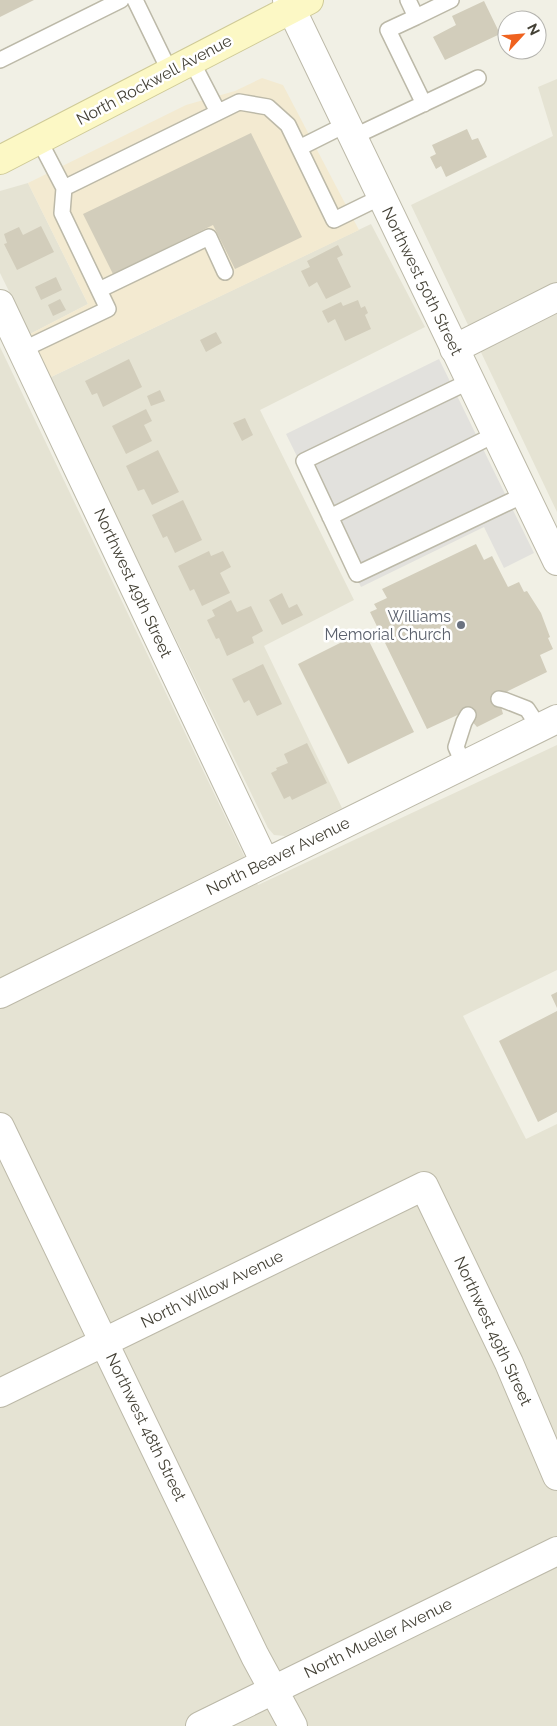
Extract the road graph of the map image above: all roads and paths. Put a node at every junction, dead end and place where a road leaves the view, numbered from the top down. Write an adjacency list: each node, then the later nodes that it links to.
1 (121, 0): 7 (lane)
2 (135, 0): 8 (lane)
3 (408, 0): 6 (lane)
4 (450, 0): 6 (lane)
5 (296, 3): 8 (main road, North Rockwell Avenue); 12 (street, Northwest 50th Street)
6 (416, 17): 10 (lane)
7 (0, 60)
8 (181, 66): 11 (lane); 13 (main road, North Rockwell Avenue)
9 (478, 78): 10 (lane)
10 (424, 104): 12 (lane)
11 (218, 112): 14 (lane); 16 (lane)
12 (350, 130): 14 (lane); 17 (street, Northwest 50th Street)
13 (39, 140): 15 (main road, North Rockwell Avenue); 16 (lane)
14 (299, 148): 17 (lane)
15 (0, 160)
16 (64, 188): 19 (lane)
17 (382, 197): 22 (street, Northwest 50th Street)
18 (226, 272): 19 (lane)
19 (99, 290): 23 (lane)
20 (557, 297): 22 (street)
21 (0, 304): 23 (street, Northwest 49th Street)
22 (454, 348): 24 (street, Northwest 50th Street)
23 (22, 350): 33 (street, Northwest 49th Street)
24 (470, 381): 25 (street, Northwest 50th Street); 27 (lane)
25 (496, 434): 26 (street, Northwest 50th Street); 27 (lane)
26 (526, 494): 27 (lane); 28 (street, Northwest 50th Street)
27 (330, 517)
28 (557, 561)
29 (499, 700): 31 (lane)
30 (468, 715): 32 (lane)
31 (548, 723): 32 (street, North Beaver Avenue)
32 (464, 765): 33 (street, North Beaver Avenue)
33 (265, 863): 34 (street, North Beaver Avenue)
34 (0, 994)
35 (0, 1127): 37 (street, Northwest 48th Street)
36 (424, 1186): 37 (street, North Willow Avenue); 39 (street, Northwest 49th Street)
37 (104, 1342): 38 (street, North Willow Avenue); 41 (street, Northwest 48th Street)
38 (0, 1393)
39 (557, 1476)
40 (557, 1551): 41 (street, North Mueller Avenue)
41 (273, 1690): 42 (street, North Mueller Avenue); 43 (street, Northwest 48th Street)
42 (200, 1726)
43 (293, 1726)

